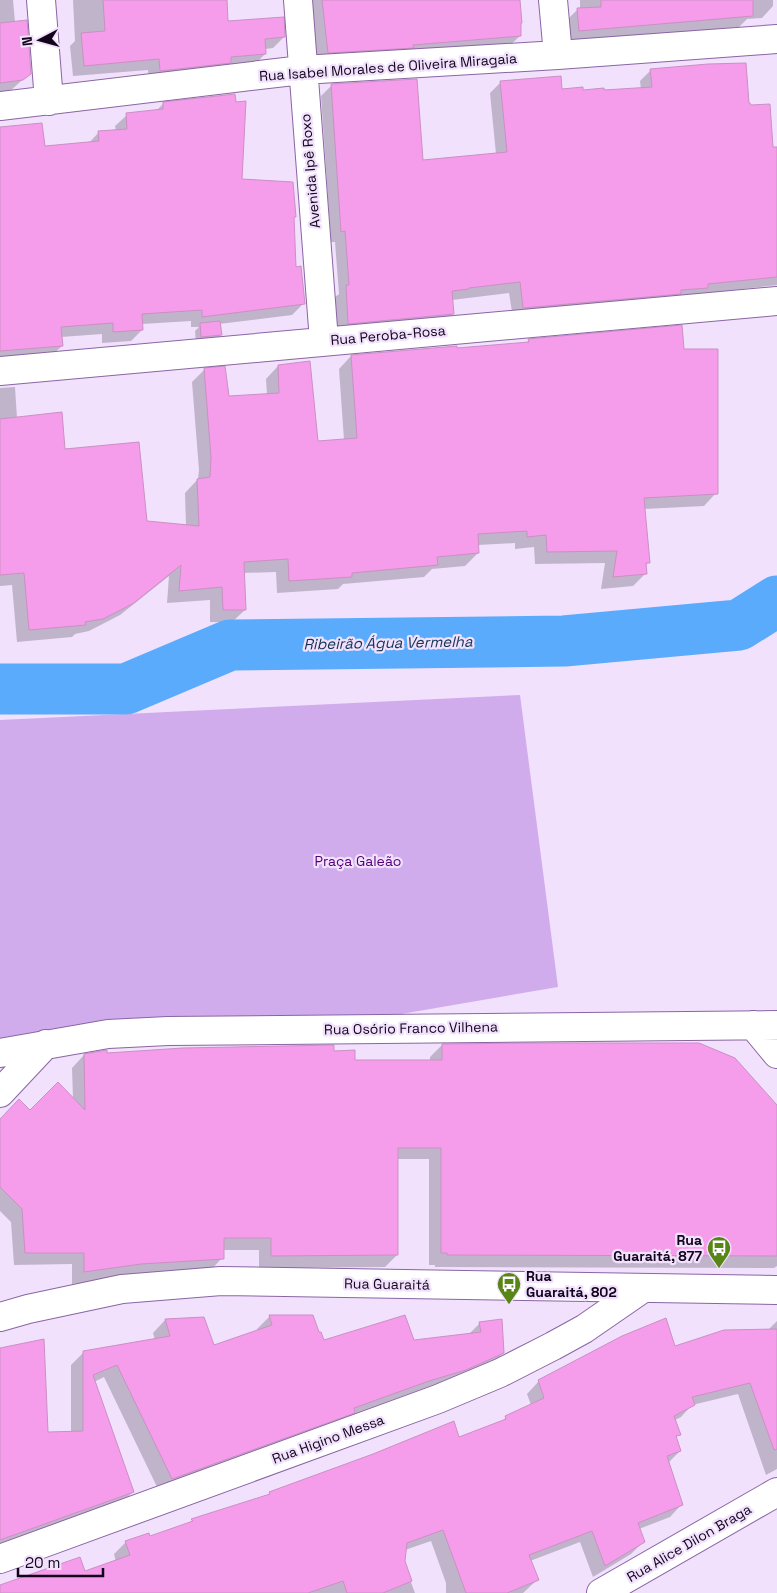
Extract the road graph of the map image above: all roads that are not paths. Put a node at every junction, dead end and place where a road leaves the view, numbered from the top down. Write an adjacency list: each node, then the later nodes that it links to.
1 (42, 0): 7 (street)
2 (298, 0): 6 (street, Avenida Ipê Roxo)
3 (553, 0): 5 (street)
4 (777, 38): 5 (street, Rua Isabel Morales de Oliveira Miragaia)
5 (558, 55): 6 (street, Rua Isabel Morales de Oliveira Miragaia)
6 (302, 70): 7 (street, Rua Isabel Morales de Oliveira Miragaia); 10 (street, Avenida Ipê Roxo)
7 (49, 101): 8 (street, Rua Isabel Morales de Oliveira Miragaia)
8 (0, 106)
9 (777, 301): 10 (street, Rua Peroba-Rosa)
10 (324, 341): 11 (street, Rua Peroba-Rosa)
11 (0, 371)
12 (765, 1025): 13 (street, Rua Osório Franco Vilhena); 15 (street)
13 (46, 1044): 14 (street, Rua Osório Franco Vilhena); 16 (street)
14 (0, 1053)
15 (777, 1054)
16 (0, 1093)
17 (642, 1289): 18 (street, Rua Guaraitá); 19 (street, Rua Guaraitá); 21 (street, Rua Higino Messa)
18 (777, 1290)
19 (0, 1317)
20 (777, 1492): 22 (street, Rua Alice Dilon Braga)
21 (0, 1559)
22 (601, 1593)

